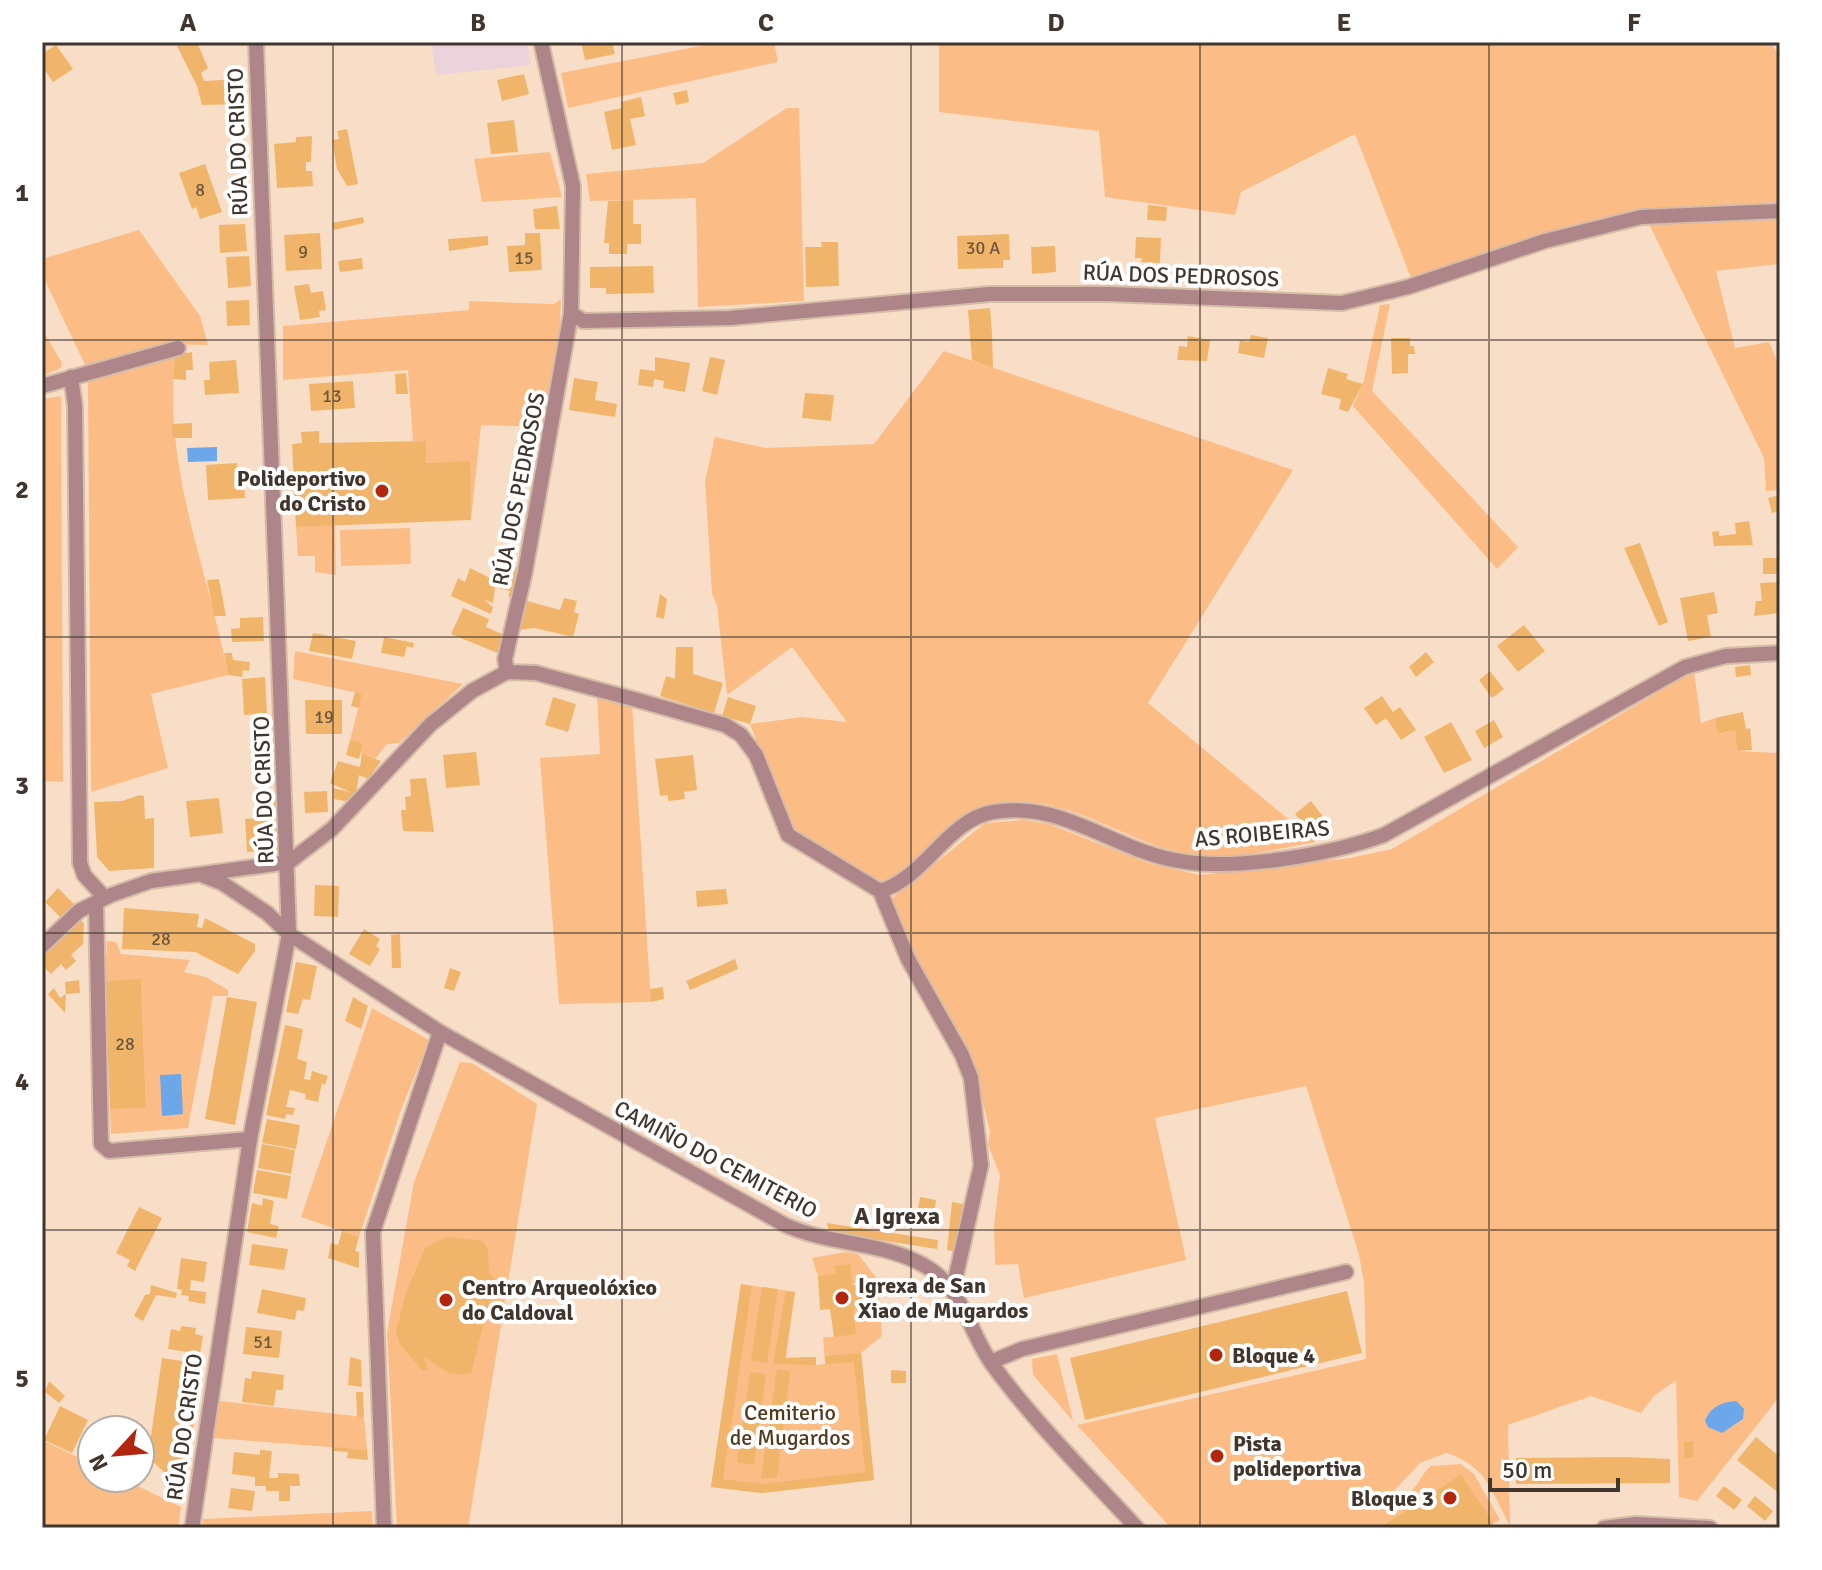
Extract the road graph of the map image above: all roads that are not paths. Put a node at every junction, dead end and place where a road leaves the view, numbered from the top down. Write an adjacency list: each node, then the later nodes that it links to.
1 (256, 42): 10 (street, RÚA DO CRISTO)
2 (541, 42): 4 (street, RÚA DOS PEDROSOS)
3 (1780, 211): 4 (street, RÚA DOS PEDROSOS)
4 (571, 313): 9 (street, RÚA DOS PEDROSOS)
5 (178, 348): 6 (street)
6 (71, 377): 7 (street); 13 (street)
7 (42, 386)
8 (1780, 653): 12 (street, AS ROIBEIRAS)
9 (507, 672): 10 (street); 12 (street)
10 (289, 862): 11 (street); 14 (street, RÚA DO CRISTO)
11 (204, 876): 13 (street); 14 (street, CAMIÑO DO CEMITERIO)
12 (880, 891): 19 (street)
13 (101, 900): 15 (street); 17 (street)
14 (289, 934): 16 (street, CAMIÑO DO CEMITERIO); 17 (street, RÚA DO CRISTO)
15 (42, 946)
16 (440, 1032): 19 (street, CAMIÑO DO CEMITERIO); 22 (street)
17 (250, 1139): 21 (street, RÚA DO CRISTO)
18 (1346, 1272): 20 (street)
19 (953, 1289): 20 (street, CAMIÑO DO CEMITERIO)
20 (991, 1362): 23 (street, CAMIÑO DO CEMITERIO)
21 (192, 1528)
22 (384, 1528)
23 (1137, 1528)
24 (1604, 1528): 25 (street)
25 (1710, 1528)

